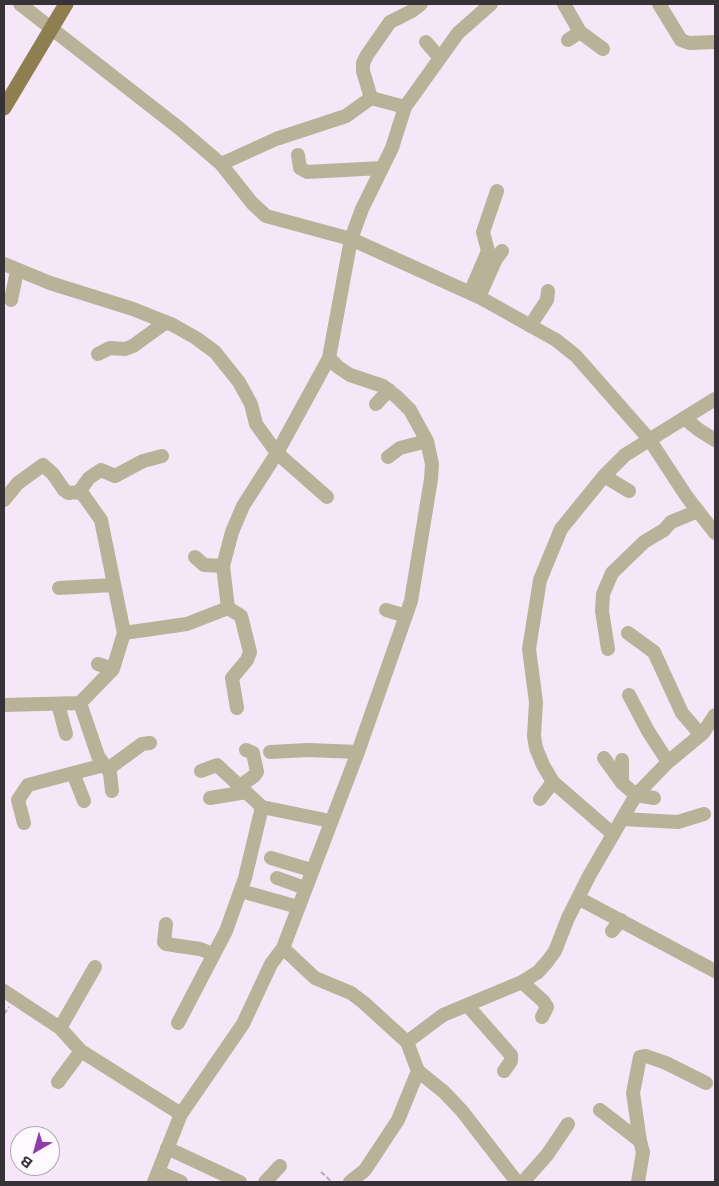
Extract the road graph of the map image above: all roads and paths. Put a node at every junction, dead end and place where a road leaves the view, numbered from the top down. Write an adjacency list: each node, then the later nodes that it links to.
1 (20, 4): 7 (street)
2 (66, 4): 7 (main road)
3 (421, 4): 14 (street)
4 (490, 4): 13 (street)
5 (564, 4): 8 (street)
6 (659, 4): 11 (street)
7 (52, 27): 16 (main road); 18 (street)
8 (580, 32): 9 (street); 12 (street)
9 (568, 40)
10 (426, 42): 13 (street)
11 (715, 42)
12 (603, 49)
13 (439, 57): 15 (street)
14 (371, 98): 15 (street); 18 (street)
15 (405, 107): 19 (street)
16 (4, 108)
17 (298, 155): 19 (street)
18 (222, 164): 21 (street)
19 (381, 168): 21 (street)
20 (497, 191): 26 (street)
21 (351, 239): 26 (street); 31 (street)
22 (502, 251): 26 (street)
23 (4, 264): 24 (street)
24 (17, 270): 27 (street); 28 (street)
25 (548, 291): 29 (street)
26 (475, 295): 29 (street)
27 (10, 300)
28 (166, 322): 30 (street); 39 (street)
29 (530, 326): 36 (street)
30 (98, 354)
31 (329, 358): 32 (street); 39 (street)
32 (389, 390): 34 (street); 38 (street)
33 (715, 399): 35 (street)
34 (376, 404)
35 (684, 418): 36 (street); 37 (street)
36 (649, 439): 42 (street); 48 (street)
37 (715, 440)
38 (427, 441): 41 (street); 56 (street)
39 (277, 453): 46 (street); 51 (street)
40 (162, 456): 45 (street)
41 (388, 457)
42 (604, 476): 44 (street); 80 (street)
43 (11, 483): 45 (street); 47 (street)
44 (628, 491)
45 (79, 492): 52 (street)
46 (327, 497)
47 (4, 500)
48 (698, 511): 49 (street); 59 (street)
49 (715, 533)
50 (195, 557): 51 (street)
51 (223, 566): 54 (street)
52 (113, 585): 53 (street); 57 (street)
53 (59, 588)
54 (228, 608): 57 (street); 66 (street)
55 (386, 610): 56 (street)
56 (406, 616): 73 (street)
57 (124, 633): 61 (street)
58 (628, 633): 69 (street)
59 (608, 649)
60 (98, 664): 61 (street)
61 (113, 669): 63 (street)
62 (629, 695): 76 (street)
63 (80, 703): 64 (street); 77 (street)
64 (58, 704): 65 (street); 68 (street)
65 (4, 705)
66 (237, 708)
67 (715, 715): 69 (street)
68 (66, 734)
69 (701, 735): 76 (street)
70 (150, 743): 77 (street)
71 (246, 750): 82 (street)
72 (270, 752): 73 (street)
73 (358, 752): 92 (street)
74 (604, 758): 81 (street)
75 (622, 760): 81 (street)
76 (668, 762): 84 (street)
77 (106, 767): 79 (street); 83 (street)
78 (201, 771): 82 (street)
79 (73, 773): 88 (street); 93 (street)
80 (553, 782): 87 (street); 94 (street)
81 (622, 783): 84 (street)
82 (243, 789): 85 (street); 89 (street)
83 (112, 791)
84 (636, 795): 86 (street); 91 (street)
85 (210, 798)
86 (654, 798)
87 (540, 799)
88 (84, 802)
89 (262, 807): 92 (street); 99 (street)
90 (704, 814): 91 (street)
91 (622, 819): 94 (street)
92 (330, 821): 96 (street)
93 (24, 823)
94 (613, 834): 100 (street)
95 (271, 858): 96 (street)
96 (311, 870): 98 (street)
97 (277, 878): 98 (street)
98 (305, 888): 101 (street)
99 (241, 890): 101 (street); 106 (street)
100 (578, 898): 102 (street); 109 (street)
101 (298, 907): 105 (street)
102 (621, 920): 104 (street); 108 (street)
103 (166, 924): 106 (street)
104 (612, 931)
105 (283, 948): 115 (street); 122 (street)
106 (213, 954): 113 (street)
107 (95, 967): 114 (street)
108 (715, 971)
109 (522, 982): 111 (street); 112 (street)
110 (4, 991): 114 (street)
111 (467, 1004): 115 (street); 118 (street)
112 (542, 1017)
113 (178, 1022)
114 (60, 1028): 116 (street)
115 (407, 1042): 117 (street)
116 (81, 1051): 119 (street); 122 (street)
117 (418, 1071): 133 (street); 134 (street)
118 (504, 1071)
119 (58, 1082)
120 (706, 1083): 124 (street)
121 (600, 1110): 124 (street)
122 (181, 1114): 125 (street)
123 (568, 1124): 135 (street)
124 (640, 1141): 136 (street)
125 (167, 1148): 128 (street); 130 (street)
126 (280, 1166): 131 (street)
127 (321, 1172): 132 (path)
128 (156, 1177): 129 (street)
129 (181, 1182)
130 (240, 1182)
131 (265, 1182)
132 (332, 1182)
133 (350, 1182)
134 (517, 1182)
135 (523, 1182)
136 (638, 1182)

